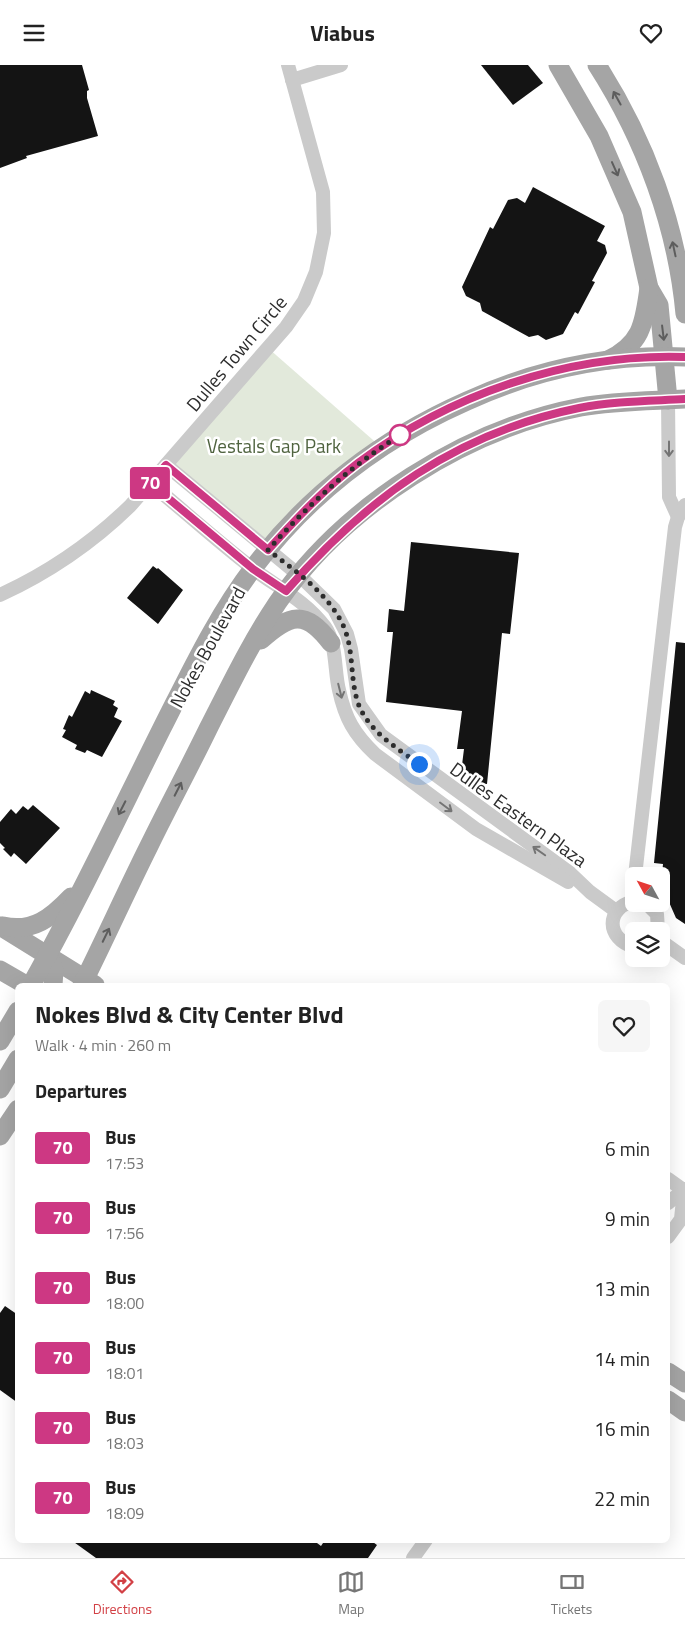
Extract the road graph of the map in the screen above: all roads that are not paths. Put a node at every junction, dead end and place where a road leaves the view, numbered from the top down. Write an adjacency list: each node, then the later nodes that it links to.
1 (288, 65): 5 (street, Dulles Town Circle)
2 (341, 65): 5 (street)
3 (558, 65): 6 (main road, one-way to 6)
4 (597, 65): 7 (main road, one-way to 4)
5 (292, 80): 12 (street, Dulles Town Circle)
6 (649, 288): 8 (main road, one-way to 8); 10 (main road)
7 (685, 314)
8 (666, 356): 9 (main road, Nokes Boulevard); 10 (main road, Nokes Boulevard); 11 (main road)
9 (685, 357)
10 (605, 361): 15 (main road, Nokes Boulevard)
11 (677, 399): 14 (street, one-way to 14); 17 (main road, Nokes Boulevard)
12 (166, 465): 13 (street, Dulles Town Circle); 15 (street)
13 (150, 483): 16 (street); 19 (street, Dulles Town Circle)
14 (681, 519): 22 (street)
15 (268, 550): 16 (main road, Nokes Boulevard); 17 (street)
16 (253, 569): 18 (street); 23 (main road, Nokes Boulevard, one-way to 23)
17 (300, 576): 18 (main road, Nokes Boulevard); 24 (street, Dulles Eastern Plaza, one-way to 17)
18 (286, 591): 20 (street, Dulles Eastern Plaza); 21 (main road, Nokes Boulevard)
19 (0, 595)
20 (331, 643): 21 (main road); 24 (street, Dulles Eastern Plaza, one-way to 24)
21 (248, 651): 36 (main road, Nokes Boulevard, one-way to 21)
22 (636, 867)
23 (84, 883): 27 (main road); 30 (main road, Nokes Boulevard)
24 (590, 892): 26 (street, Dulles Eastern Plaza)
25 (625, 903): 26 (street)
26 (616, 911): 28 (street)
27 (0, 925): 30 (main road)
28 (625, 945)
29 (670, 947): 31 (street)
30 (48, 955): 34 (main road, Nokes Boulevard); 35 (main road); 36 (main road)
31 (685, 957)
32 (0, 970): 33 (main road)
33 (23, 983)
34 (32, 983)
35 (53, 983)
36 (87, 983)
37 (15, 1016): 38 (main road)
38 (0, 1041)
39 (15, 1064): 40 (main road)
40 (0, 1089)
41 (670, 1180): 42 (street)
42 (685, 1190): 43 (street); 44 (street)
43 (670, 1201)
44 (670, 1234)
45 (670, 1373): 46 (main road)
46 (685, 1383)
47 (670, 1401): 48 (main road)
48 (685, 1412)
49 (424, 1543): 50 (street)
50 (413, 1558)

